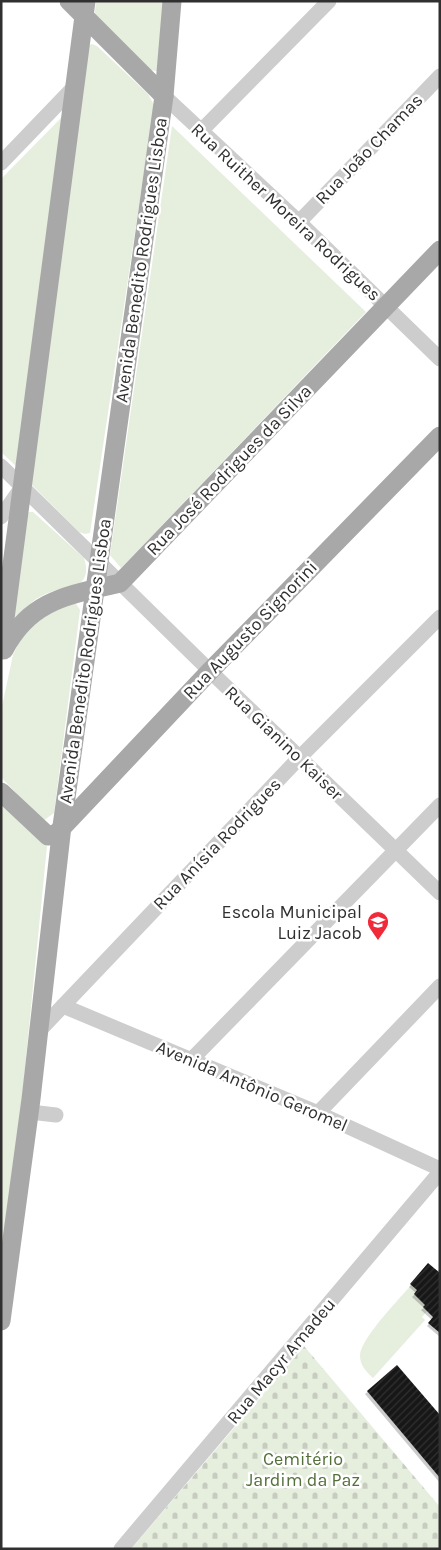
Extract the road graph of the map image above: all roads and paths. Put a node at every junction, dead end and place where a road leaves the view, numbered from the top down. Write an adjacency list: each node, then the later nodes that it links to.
1 (69, 1): 4 (main road, Rua Ruither Moreira Rodrigues)
2 (172, 1): 7 (main road, Avenida Benedito Rodrigues Lisboa)
3 (329, 1): 8 (street)
4 (86, 9): 6 (main road); 7 (main road, Rua Ruither Moreira Rodrigues)
5 (440, 76): 10 (street, Rua João Chamas)
6 (76, 85): 9 (street); 16 (main road)
7 (164, 96): 8 (street, Rua Ruither Moreira Rodrigues); 19 (main road, Avenida Benedito Rodrigues Lisboa)
8 (201, 131): 10 (street, Rua Ruither Moreira Rodrigues)
9 (1, 163)
10 (299, 222): 12 (street, Rua Ruither Moreira Rodrigues)
11 (440, 250): 12 (main road, Rua José Rodrigues da Silva)
12 (386, 306): 13 (street, Rua Ruither Moreira Rodrigues); 20 (main road, Rua José Rodrigues da Silva)
13 (440, 359)
14 (440, 436): 25 (main road, Rua Augusto Signorini)
15 (1, 466): 16 (street, Rua Gianino Kaiser)
16 (22, 486): 17 (street); 18 (main road); 19 (street, Rua Gianino Kaiser)
17 (1, 517)
18 (9, 531): 23 (main road)
19 (99, 562): 20 (street, Rua Gianino Kaiser); 21 (main road, Avenida Benedito Rodrigues Lisboa)
20 (120, 582): 21 (main road); 25 (street, Rua Gianino Kaiser)
21 (95, 589): 24 (main road); 29 (main road, Avenida Benedito Rodrigues Lisboa)
22 (440, 617): 26 (street, Rua Anísia Rodrigues)
23 (1, 649)
24 (1, 656)
25 (210, 671): 26 (street, Rua Gianino Kaiser); 29 (main road, Rua Augusto Signorini)
26 (300, 757): 30 (street, Rua Gianino Kaiser); 33 (street, Rua Anísia Rodrigues)
27 (1, 792): 29 (main road)
28 (440, 805): 30 (street)
29 (62, 826): 34 (main road, Avenida Benedito Rodrigues Lisboa)
30 (396, 850): 31 (street, Rua Gianino Kaiser); 35 (street)
31 (440, 893)
32 (440, 986): 36 (street)
33 (63, 1006): 34 (street, Rua Anísia Rodrigues); 35 (street, Avenida Antônio Geromel)
34 (39, 1031): 37 (main road, Avenida Benedito Rodrigues Lisboa)
35 (192, 1059): 36 (street, Avenida Antônio Geromel)
36 (318, 1113): 39 (street, Avenida Antônio Geromel)
37 (29, 1117): 38 (street); 40 (main road, Avenida Benedito Rodrigues Lisboa)
38 (56, 1119)
39 (440, 1170): 41 (street, Rua Macyr Amadeu)
40 (1, 1321)
41 (121, 1549)

